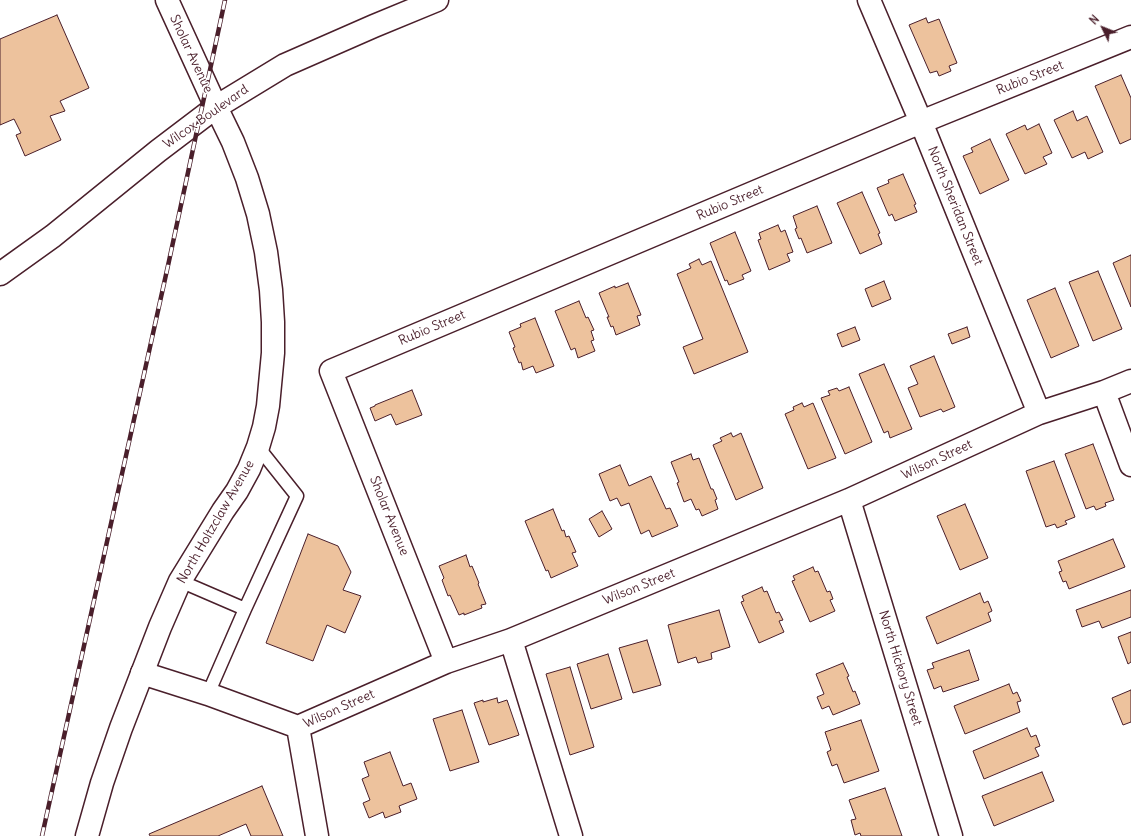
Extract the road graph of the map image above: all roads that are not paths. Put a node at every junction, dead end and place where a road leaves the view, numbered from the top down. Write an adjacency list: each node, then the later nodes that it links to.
1 (167, 0): 5 (street, Sholar Avenue)
2 (437, 0): 5 (street, Wilcox Boulevard)
3 (869, 0): 6 (street, North Sheridan Street)
4 (1131, 37): 6 (street, Rubio Street)
5 (216, 107): 7 (street, Wilcox Boulevard); 12 (street, North Holtzclaw Avenue)
6 (921, 122): 8 (street, Rubio Street); 11 (street, North Sheridan Street)
7 (0, 274)
8 (331, 370): 18 (street, Sholar Avenue)
9 (1131, 381): 10 (street, Wilson Street)
10 (1104, 392): 11 (street, Wilson Street); 13 (street)
11 (1039, 413): 14 (street, Wilson Street)
12 (258, 447): 15 (street, North Holtzclaw Avenue); 16 (lane)
13 (1131, 465)
14 (849, 500): 17 (street, Wilson Street); 25 (street, North Hickory Street)
15 (180, 581): 16 (lane); 19 (street, North Holtzclaw Avenue)
16 (245, 609): 20 (lane)
17 (511, 640): 18 (street, Wilson Street); 24 (street)
18 (446, 662): 21 (street, Wilson Street)
19 (142, 673): 20 (street, Wilson Street); 22 (street, North Holtzclaw Avenue)
20 (208, 694): 21 (street, Wilson Street)
21 (298, 727): 23 (street)
22 (87, 836)
23 (316, 836)
24 (571, 836)
25 (951, 836)

